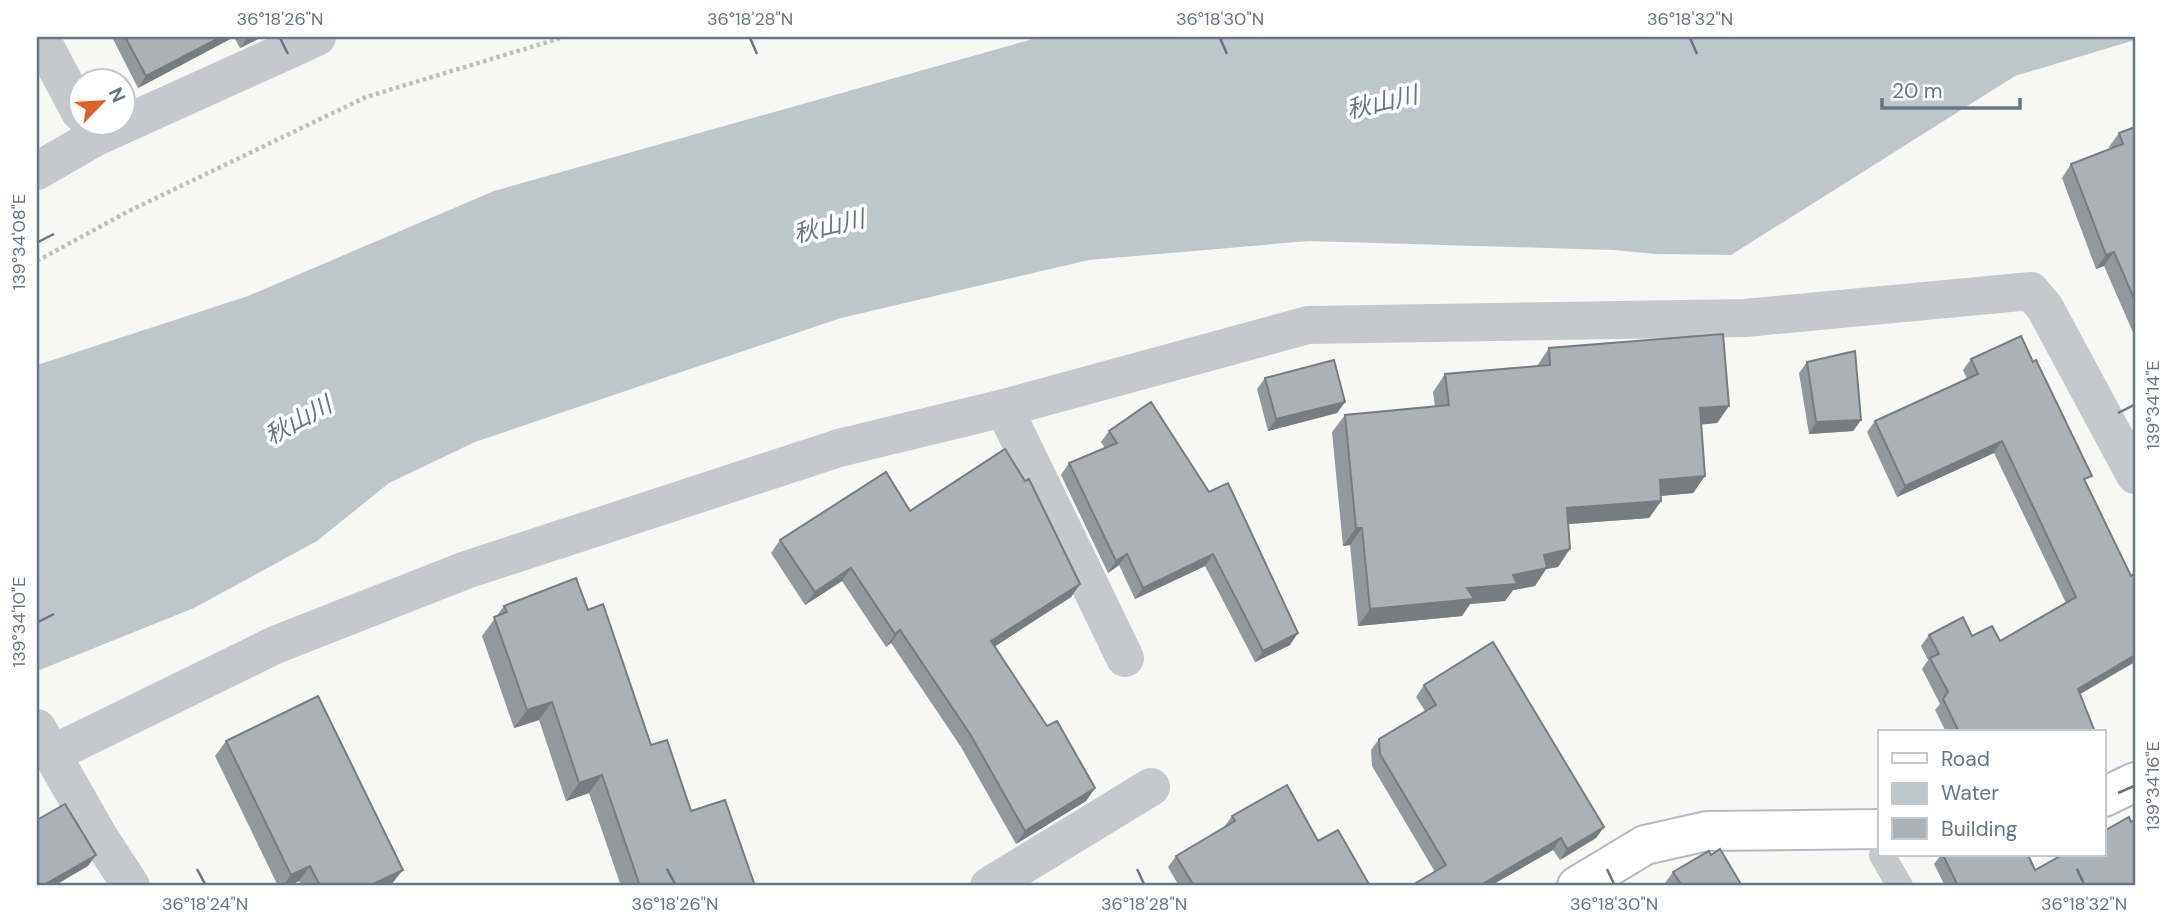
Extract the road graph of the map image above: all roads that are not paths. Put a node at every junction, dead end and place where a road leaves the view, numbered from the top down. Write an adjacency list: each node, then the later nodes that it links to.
1 (40, 37): 3 (street)
2 (317, 37): 4 (street)
3 (66, 85)
4 (136, 105)
5 (74, 136): 6 (street)
6 (37, 171)
7 (1003, 408): 8 (street); 9 (street); 10 (street)
8 (2135, 475)
9 (1125, 658)
10 (43, 738): 16 (street)
11 (2135, 782): 13 (street)
12 (1151, 787): 17 (street)
13 (2106, 796)
14 (1877, 841): 18 (street)
15 (1885, 856): 19 (lane)
16 (131, 886)
17 (989, 886)
18 (1577, 886)
19 (1900, 886)

